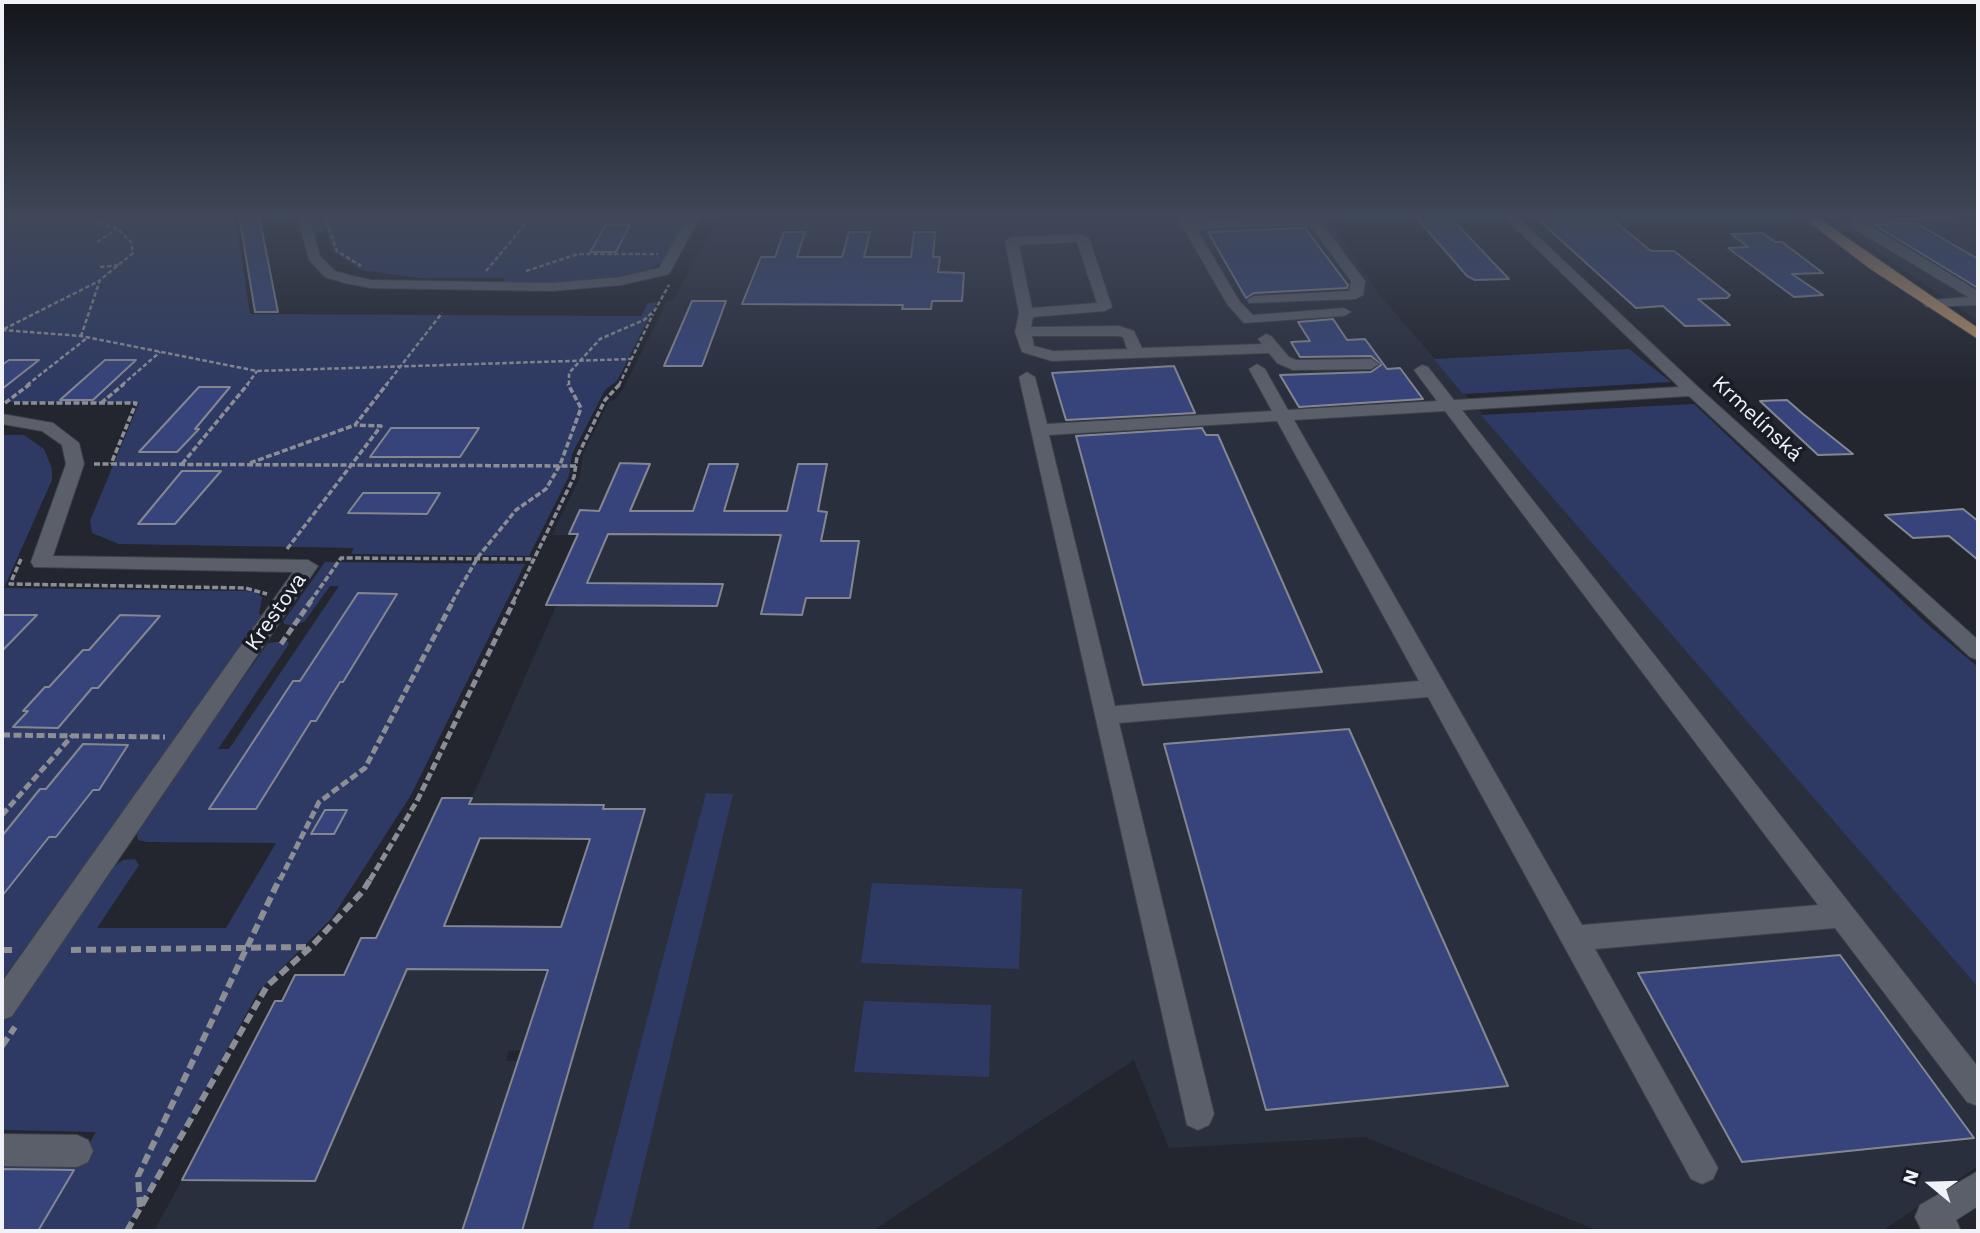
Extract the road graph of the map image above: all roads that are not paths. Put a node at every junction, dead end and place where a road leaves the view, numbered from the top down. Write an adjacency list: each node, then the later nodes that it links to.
1 (329, 273): 2 (street)
2 (657, 273)
3 (1018, 273): 14 (street)
4 (1094, 273): 14 (street)
5 (1218, 273): 15 (street)
6 (1353, 273): 11 (street)
7 (1568, 273): 24 (street, Krmelínská)
8 (1888, 273): 12 (main road)
9 (1935, 273): 10 (street)
10 (1978, 299): 12 (street)
11 (1254, 300)
12 (1931, 303): 17 (main road)
13 (1344, 312): 15 (street)
14 (1026, 313): 16 (street)
15 (1249, 320): 18 (street)
16 (1023, 332): 19 (street); 19 (street)
17 (1978, 335)
18 (1273, 348): 19 (street); 20 (street)
19 (1136, 352)
20 (1371, 364)
21 (1257, 369): 27 (street)
22 (1422, 370): 25 (street)
23 (1027, 377): 28 (street)
24 (1693, 391): 25 (street); 29 (street, Krmelínská)
25 (1447, 404): 27 (street); 32 (street)
26 (3, 408): 34 (street, Krestova)
27 (1282, 415): 28 (street); 30 (street)
28 (1039, 430): 31 (street)
29 (1978, 652)
30 (1435, 688): 31 (street); 33 (street)
31 (1106, 715): 36 (street)
32 (1842, 915): 33 (street); 35 (street)
33 (1576, 938): 39 (street)
34 (9, 1015)
35 (1978, 1091)
36 (1198, 1114)
37 (2, 1150): 38 (street)
38 (77, 1152)
39 (1702, 1168)
40 (1978, 1186): 41 (street)
41 (1944, 1231)

